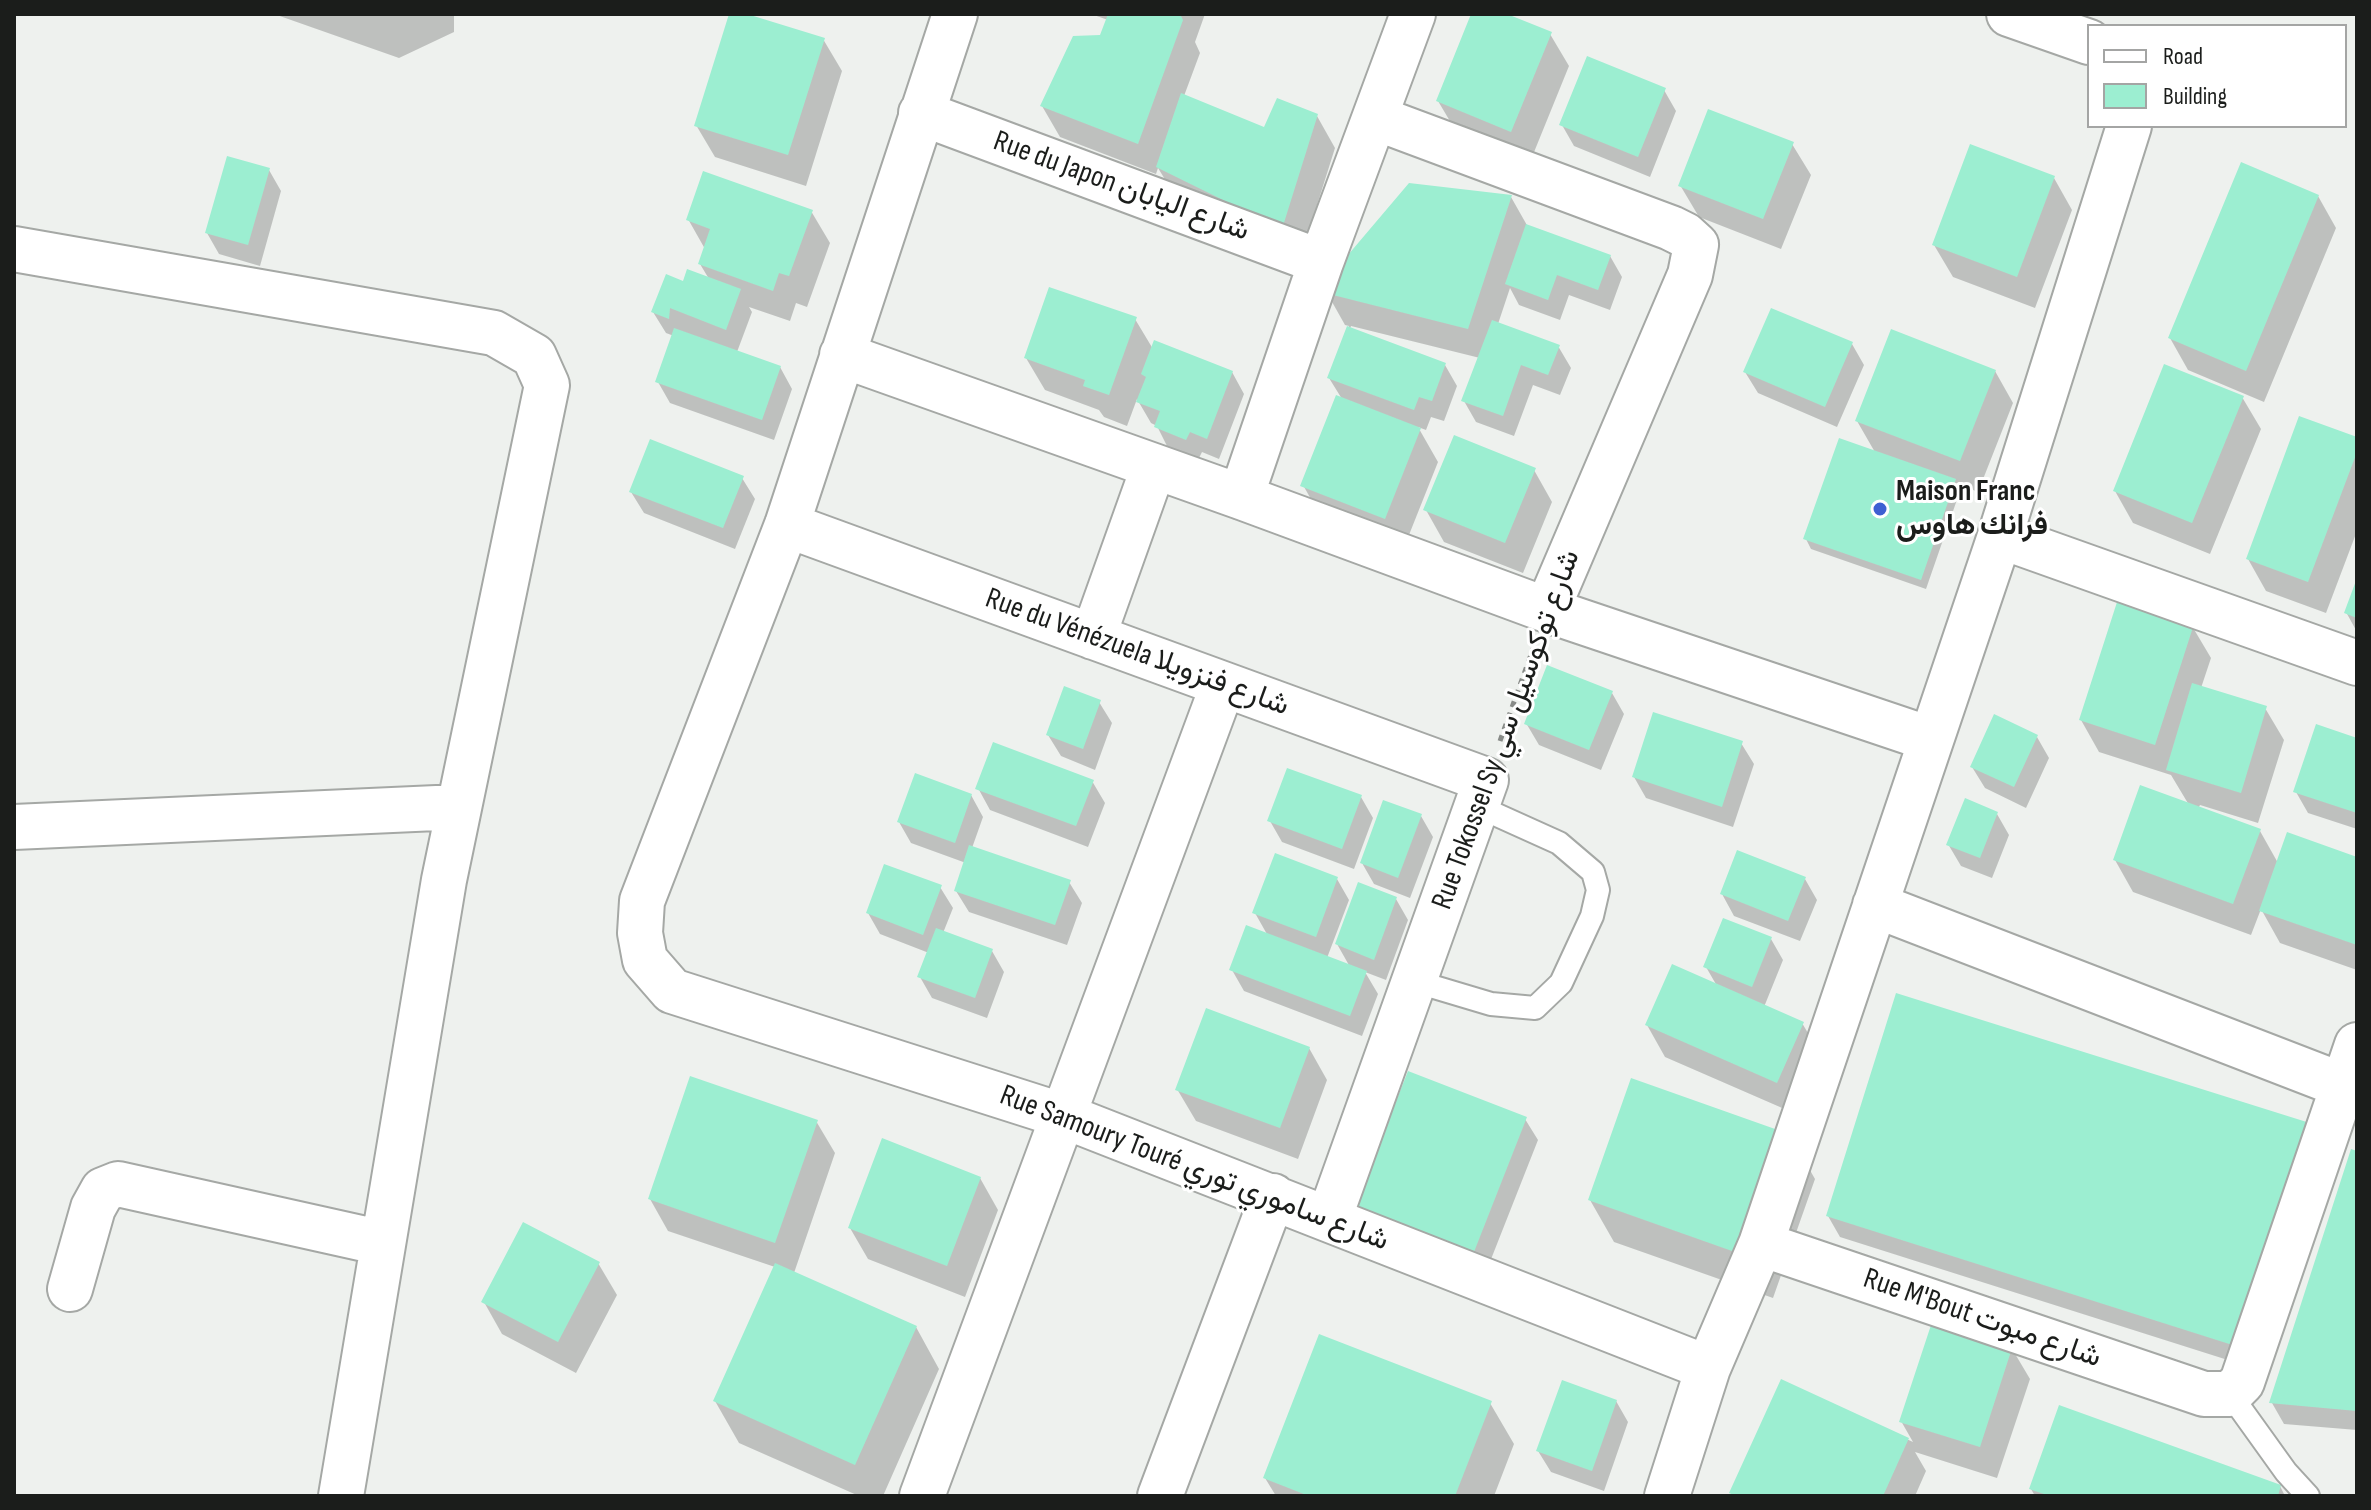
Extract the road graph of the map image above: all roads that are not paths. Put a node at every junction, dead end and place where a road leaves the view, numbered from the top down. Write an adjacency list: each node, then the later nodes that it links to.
1 (953, 14): 5 (street)
2 (1413, 14): 6 (street)
3 (2009, 14): 4 (street)
4 (2087, 41)
5 (921, 113): 9 (street, Rue du Japon شارع اليابان); 10 (street)
6 (1376, 118): 9 (street); 15 (street, Rue Tokossel Sy شارع توكوسيل سي)
7 (2128, 128): 14 (street)
8 (14, 249): 21 (street)
9 (1321, 262): 12 (street)
10 (842, 355): 11 (street); 13 (street)
11 (1154, 466): 12 (street); 16 (street)
12 (1241, 497): 15 (street)
13 (787, 525): 16 (street, Rue du Vénézuela شارع فنزويلا); 27 (street, Rue Samoury Touré شارع ساموري توري)
14 (2000, 536): 17 (street); 19 (street)
15 (1547, 610): 19 (street)
16 (1093, 637): 18 (street, Rue du Vénézuela شارع فنزويلا)
17 (2357, 663)
18 (1223, 685): 20 (street, Rue du Vénézuela شارع فنزويلا); 27 (street)
19 (1930, 739): 23 (street)
20 (1482, 793): 24 (street, Rue Tokossel Sy شارع توكوسيل سي); 24 (lane)
21 (459, 807): 22 (street); 30 (street)
22 (14, 827)
23 (1875, 905): 26 (street); 31 (street)
24 (1414, 981): 29 (street, Rue Tokossel Sy شارع توكوسيل سي)
25 (2357, 1045): 26 (street)
26 (2349, 1088): 34 (street)
27 (1064, 1116): 28 (street, Rue Samoury Touré شارع ساموري توري); 36 (street)
28 (1273, 1196): 29 (street, Rue Samoury Touré شارع ساموري توري); 37 (street)
29 (1329, 1219): 33 (street, Rue Samoury Touré شارع ساموري توري)
30 (383, 1243): 32 (street); 35 (street)
31 (1761, 1244): 33 (street); 34 (street, Rue M'Bout شارع مبوت)
32 (70, 1289)
33 (1708, 1368): 38 (street)
34 (2217, 1394): 39 (lane)
35 (341, 1496)
36 (922, 1496)
37 (1160, 1496)
38 (1667, 1496)
39 (2308, 1496)

